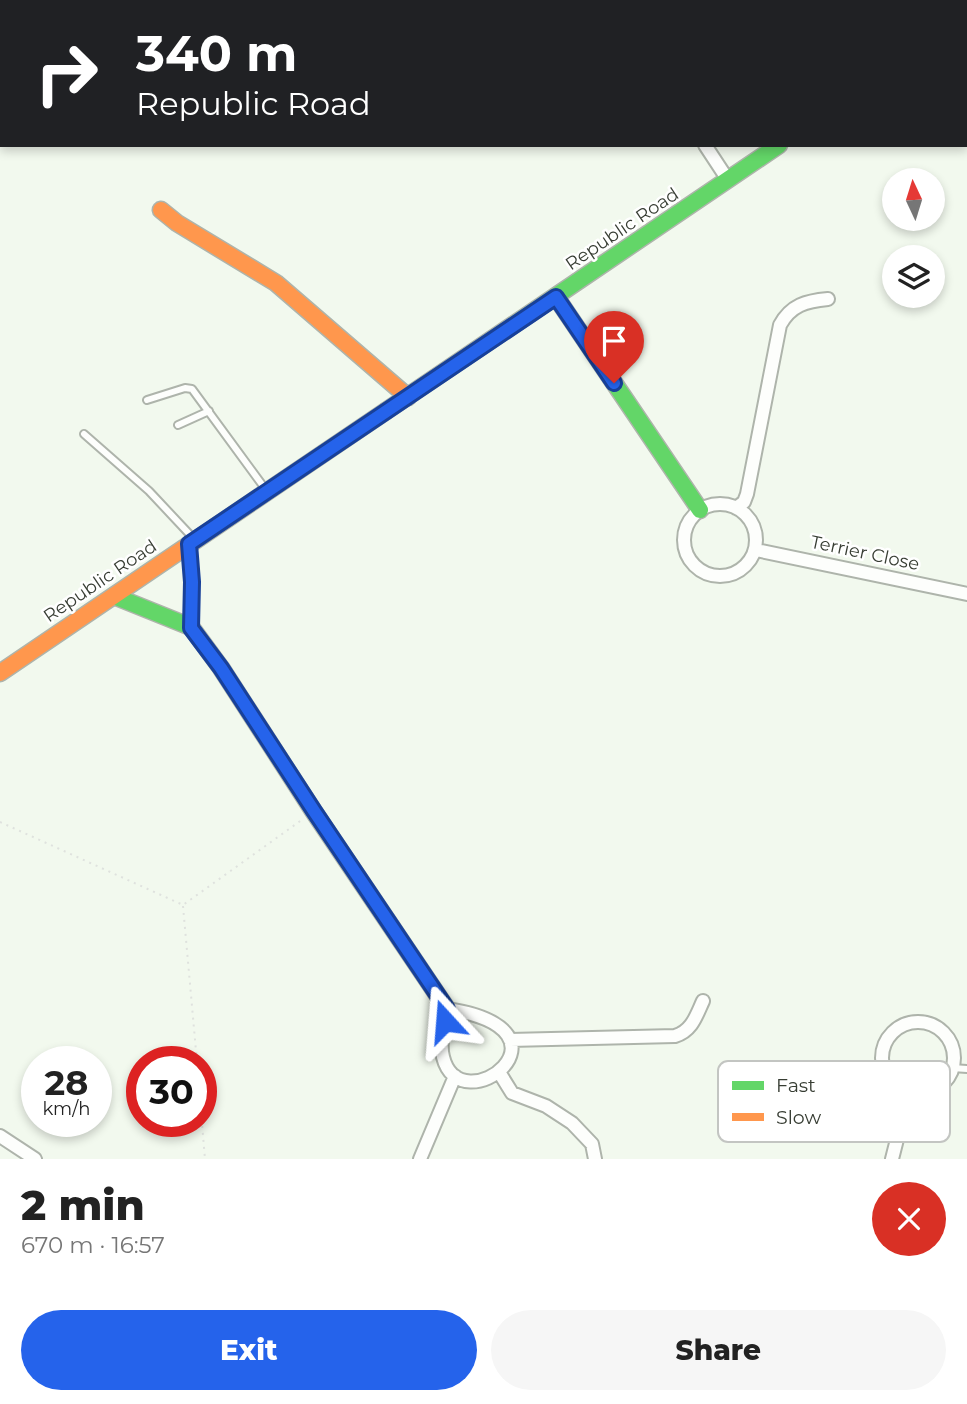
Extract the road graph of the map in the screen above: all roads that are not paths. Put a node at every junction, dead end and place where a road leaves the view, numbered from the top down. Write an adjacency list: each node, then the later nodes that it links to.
1 (706, 147): 3 (street)
2 (776, 147): 3 (street, Republic Road)
3 (728, 180): 5 (street, Republic Road)
4 (161, 210): 7 (street)
5 (556, 297): 7 (street, Republic Road); 14 (street)
6 (828, 299): 13 (street)
7 (408, 397): 12 (street, Republic Road)
8 (147, 400): 9 (lane)
9 (209, 411): 10 (lane); 12 (lane)
10 (178, 425)
11 (84, 434): 15 (lane)
12 (267, 492): 15 (street, Republic Road)
13 (736, 508): 14 (street); 16 (street)
14 (700, 510): 16 (street)
15 (192, 542): 18 (street, Republic Road); 19 (street)
16 (755, 550): 17 (street, Terrier Close)
17 (967, 594)
18 (114, 596): 19 (street); 20 (street, Republic Road)
19 (191, 628): 22 (street)
20 (0, 673)
21 (703, 1001): 23 (street)
22 (447, 1009): 23 (street); 29 (street)
23 (510, 1041): 27 (street)
24 (882, 1061): 25 (street)
25 (952, 1068): 26 (lane); 28 (street)
26 (967, 1069)
27 (499, 1072): 29 (street); 33 (street)
28 (950, 1072)
29 (455, 1076): 32 (street)
30 (0, 1136): 31 (street)
31 (34, 1159)
32 (421, 1159)
33 (595, 1159)

